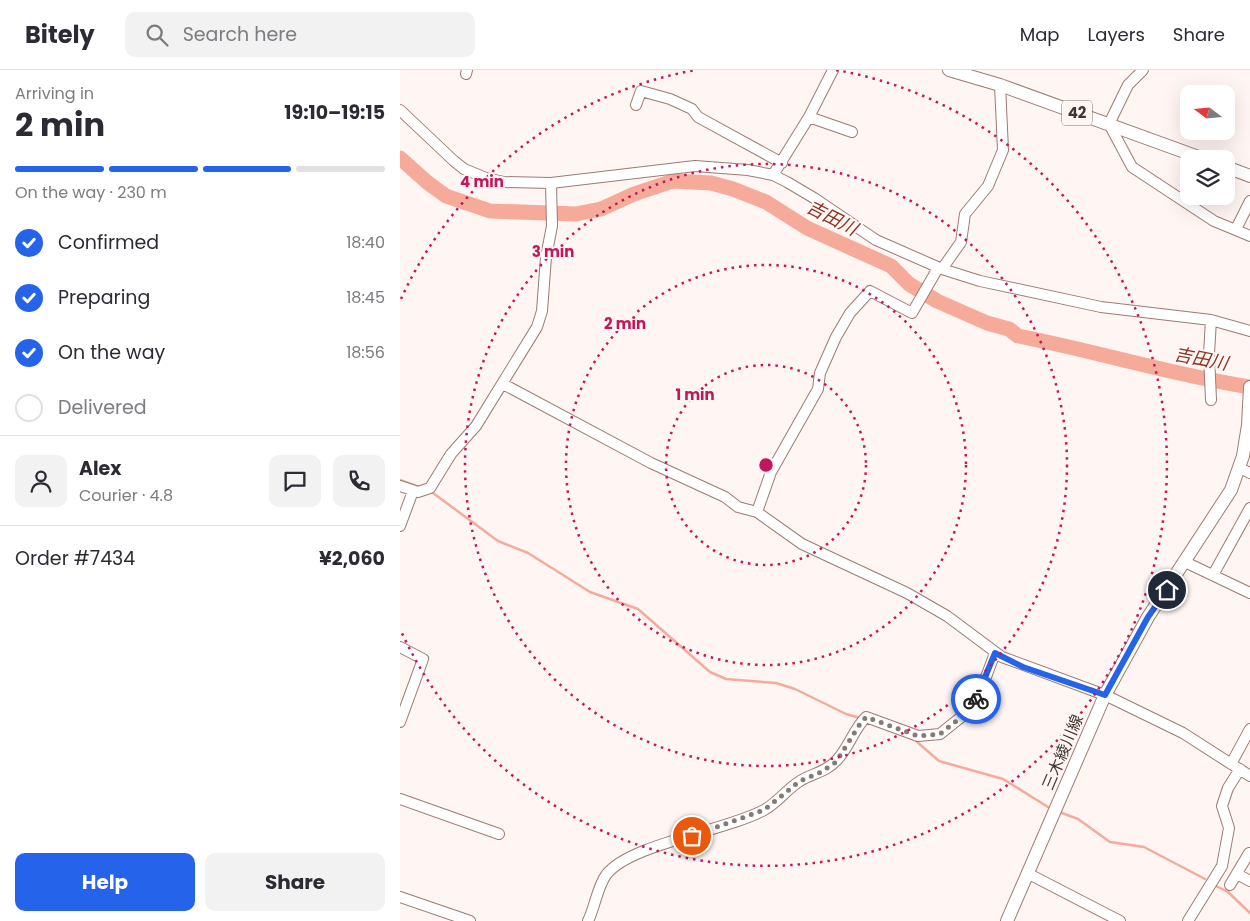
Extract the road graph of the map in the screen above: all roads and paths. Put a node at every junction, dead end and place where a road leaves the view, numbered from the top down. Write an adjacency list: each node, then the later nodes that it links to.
1 (833, 70): 7 (street)
2 (949, 70): 4 (main road, 42)
3 (1143, 70): 8 (street)
4 (1000, 85): 8 (main road, 42); 19 (street)
5 (636, 105): 11 (street)
6 (400, 110): 15 (street)
7 (809, 117): 9 (street); 11 (street)
8 (1109, 124): 10 (main road, 42); 17 (street)
9 (852, 132)
10 (1180, 150)
11 (782, 163): 13 (street)
12 (1235, 170): 14 (main road)
13 (773, 175): 15 (street); 19 (street)
14 (1250, 176)
15 (550, 187): 22 (street)
16 (1250, 201): 17 (street)
17 (1236, 229): 18 (street)
18 (1250, 236)
19 (940, 269): 20 (street); 30 (street)
20 (1211, 320): 21 (street); 24 (street)
21 (1250, 331)
22 (503, 384): 28 (street); 30 (street)
23 (1250, 387): 25 (main road, 三木綾川線)
24 (1210, 397)
25 (1249, 406): 26 (main road, 三木綾川線)
26 (1245, 470): 32 (main road, 三木綾川線)
27 (400, 486): 28 (street)
28 (413, 491): 31 (street)
29 (1250, 508): 33 (street)
30 (757, 512): 36 (street)
31 (400, 526)
32 (1185, 562): 33 (street); 37 (main road, 三木綾川線)
33 (1213, 575): 34 (street)
34 (1250, 593)
35 (400, 647): 38 (street)
36 (995, 653): 37 (street); 51 (street)
37 (1105, 695): 40 (street); 45 (main road, 三木綾川線)
38 (400, 722)
39 (1250, 728): 40 (street)
40 (1235, 766): 41 (street); 54 (street)
41 (1250, 776)
42 (400, 799): 43 (street)
43 (499, 834)
44 (1249, 853): 46 (street)
45 (1028, 873): 52 (main road, 三木綾川線); 53 (street)
46 (1237, 874): 47 (street); 48 (street)
47 (1250, 881)
48 (1230, 885)
49 (400, 897): 50 (street)
50 (470, 921)
51 (588, 921)
52 (1007, 921)
53 (1120, 921)
54 (1188, 921)

